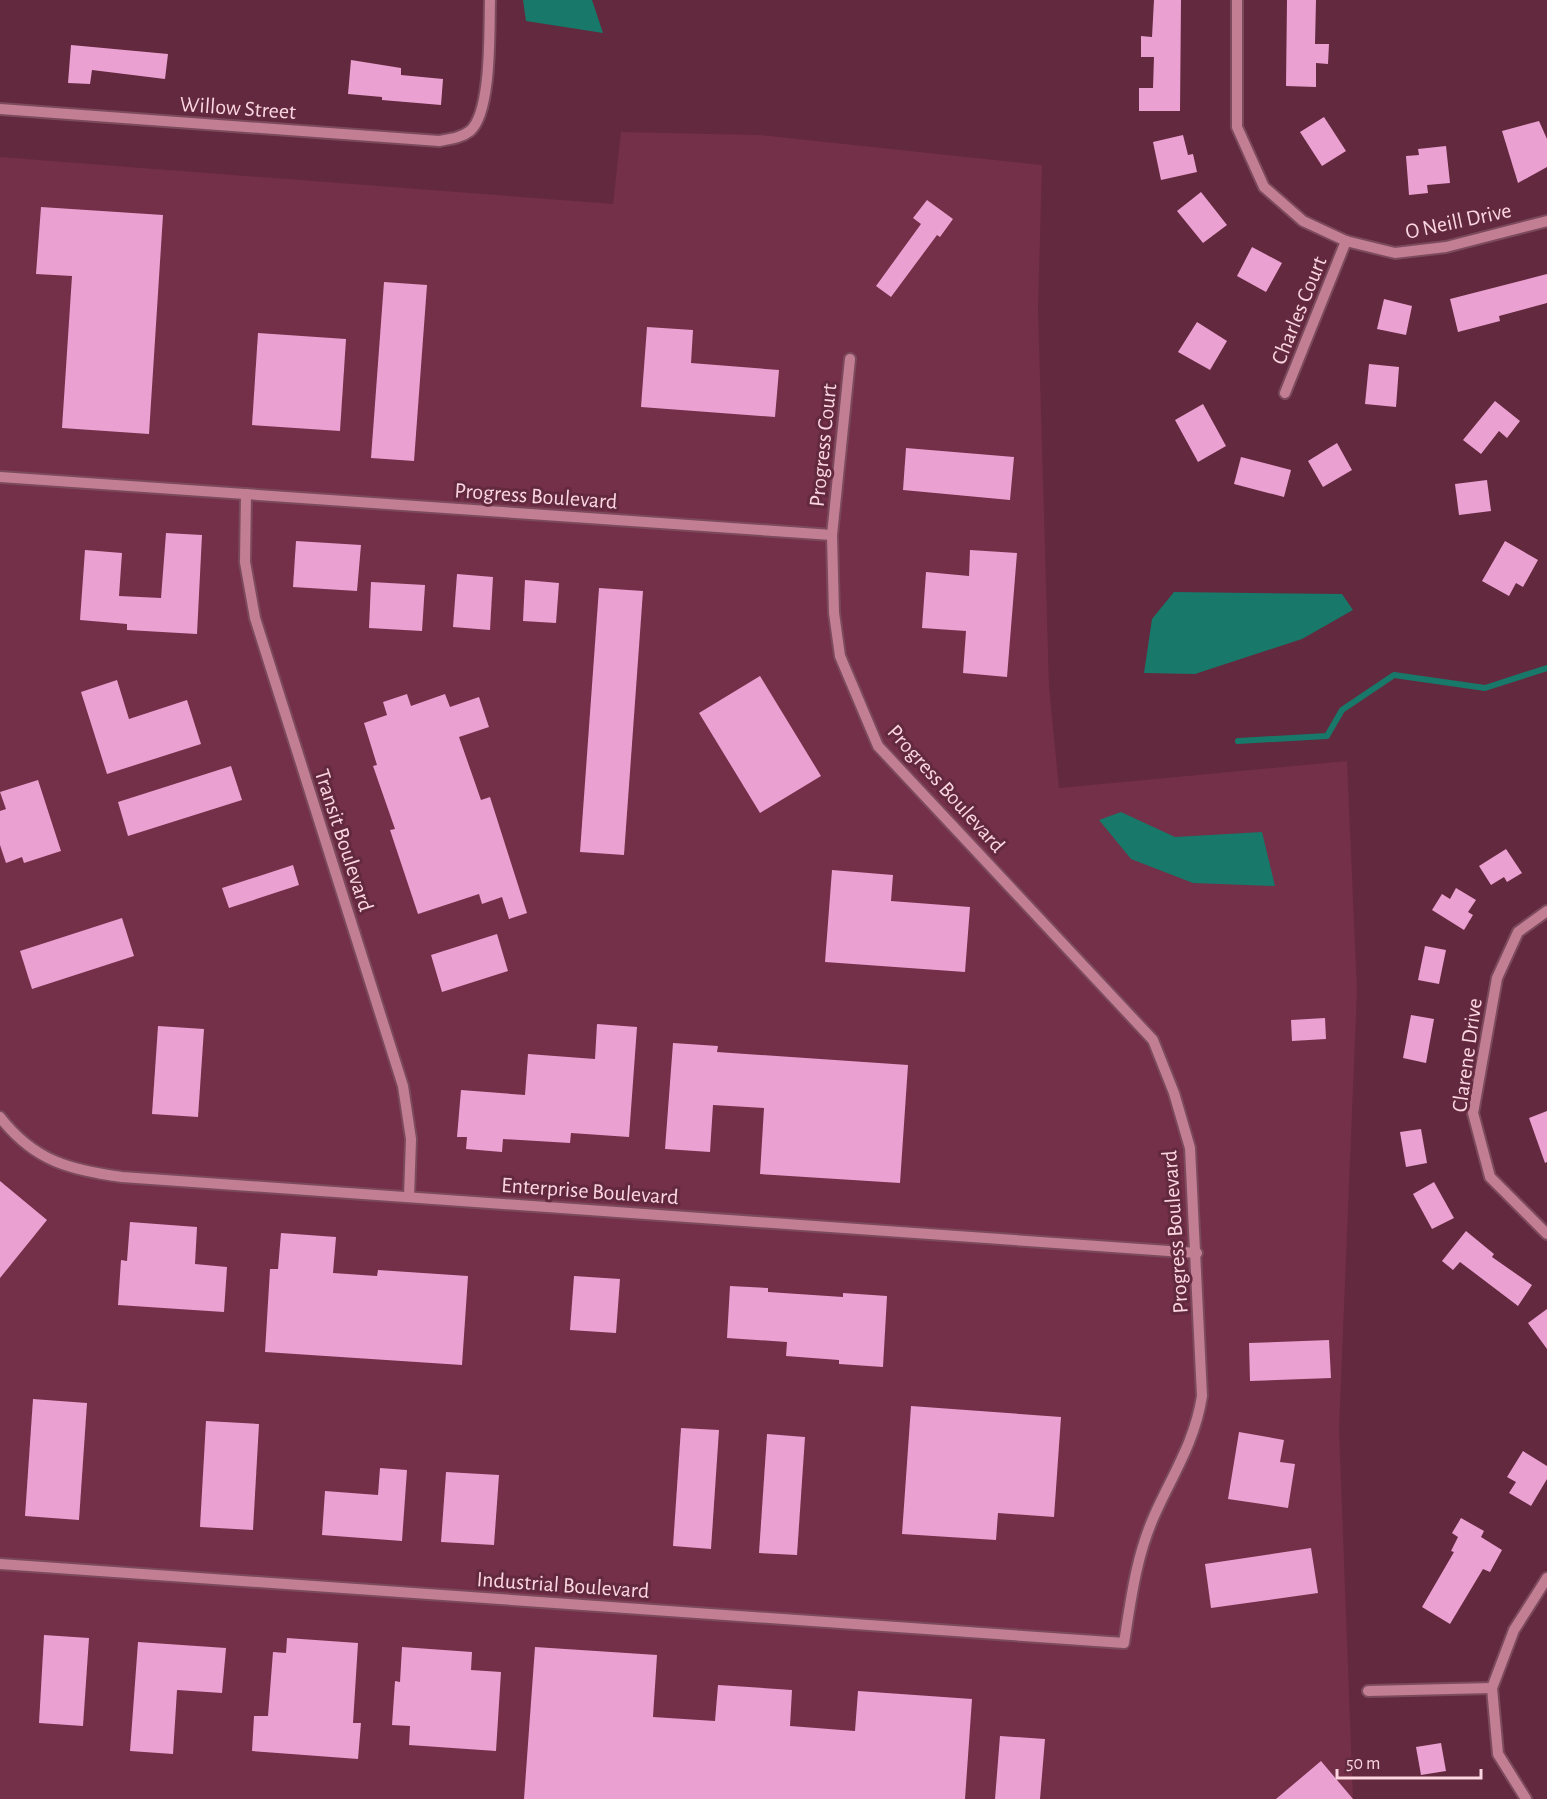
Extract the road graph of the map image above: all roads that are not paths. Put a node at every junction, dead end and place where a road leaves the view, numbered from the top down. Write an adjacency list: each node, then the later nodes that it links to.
1 (490, 0): 3 (street, Willow Street)
2 (1237, 0): 5 (street, O Neill Drive)
3 (0, 109)
4 (1547, 221): 5 (street, O Neill Drive)
5 (1346, 241): 7 (street, Charles Court)
6 (850, 359): 10 (street, Progress Court)
7 (1285, 393)
8 (0, 477): 9 (street, Progress Boulevard)
9 (246, 494): 10 (street, Progress Boulevard); 13 (street, Transit Boulevard)
10 (832, 535): 15 (street, Progress Boulevard)
11 (1547, 911): 14 (street, Clarene Drive)
12 (0, 1117): 13 (street, Enterprise Boulevard)
13 (409, 1197): 15 (street, Enterprise Boulevard)
14 (1547, 1234)
15 (1197, 1253): 18 (street, Progress Boulevard)
16 (0, 1564): 18 (street, Industrial Boulevard)
17 (1547, 1578): 19 (street)
18 (1124, 1643)
19 (1492, 1688): 20 (street); 21 (street)
20 (1368, 1691)
21 (1526, 1799)

